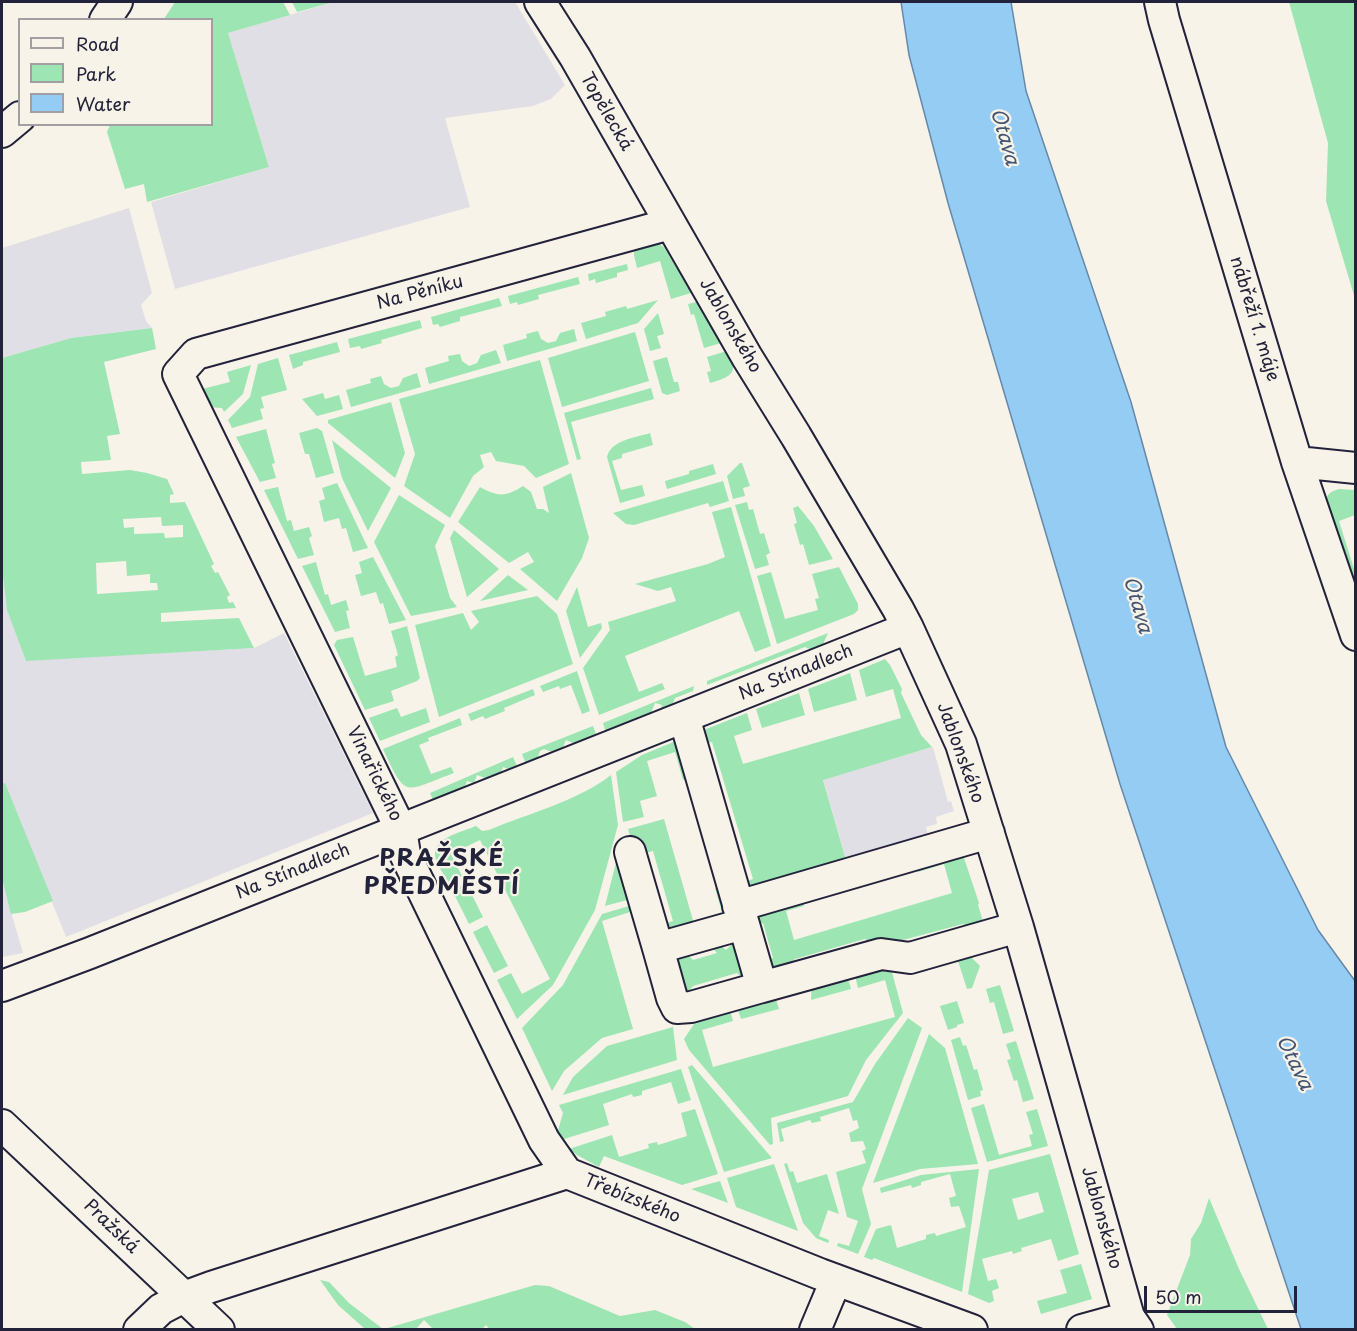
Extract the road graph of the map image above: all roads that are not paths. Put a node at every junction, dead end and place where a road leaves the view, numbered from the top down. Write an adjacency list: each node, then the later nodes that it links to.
1 (117, 2): 4 (street)
2 (540, 2): 7 (street, Topělecká)
3 (1160, 2): 9 (street, nábřeží 1. máje)
4 (106, 18)
5 (18, 119): 6 (street)
6 (2, 132)
7 (670, 224): 8 (street, Na Pěníku); 11 (street, Jablonského)
8 (178, 374): 14 (street, Vinařického)
9 (1297, 462): 10 (street); 12 (street, nábřeží 1. máje)
10 (1356, 468)
11 (908, 628): 13 (street, Na Stínadlech); 15 (street, Jablonského)
12 (1356, 635)
13 (684, 717): 14 (street, Na Stínadlech); 17 (street)
14 (401, 830): 20 (street, Na Stínadlech); 23 (street, Vinařického)
15 (989, 833): 17 (street); 18 (street, Jablonského)
16 (630, 852): 19 (street)
17 (740, 915): 19 (street); 21 (street)
18 (1018, 927): 21 (street); 26 (street, Jablonského)
19 (658, 948): 21 (street)
20 (2, 986)
21 (762, 987)
22 (2, 1125): 25 (street, Pražská)
23 (567, 1173): 24 (street, Třebízského); 25 (street, Třebízského)
24 (836, 1280): 29 (street); 30 (street, Třebízského)
25 (184, 1297): 27 (street, Třebízského); 28 (street, Pražská)
26 (1133, 1323): 31 (street)
27 (139, 1329)
28 (219, 1329)
29 (815, 1329)
30 (972, 1329)
31 (1082, 1329)

